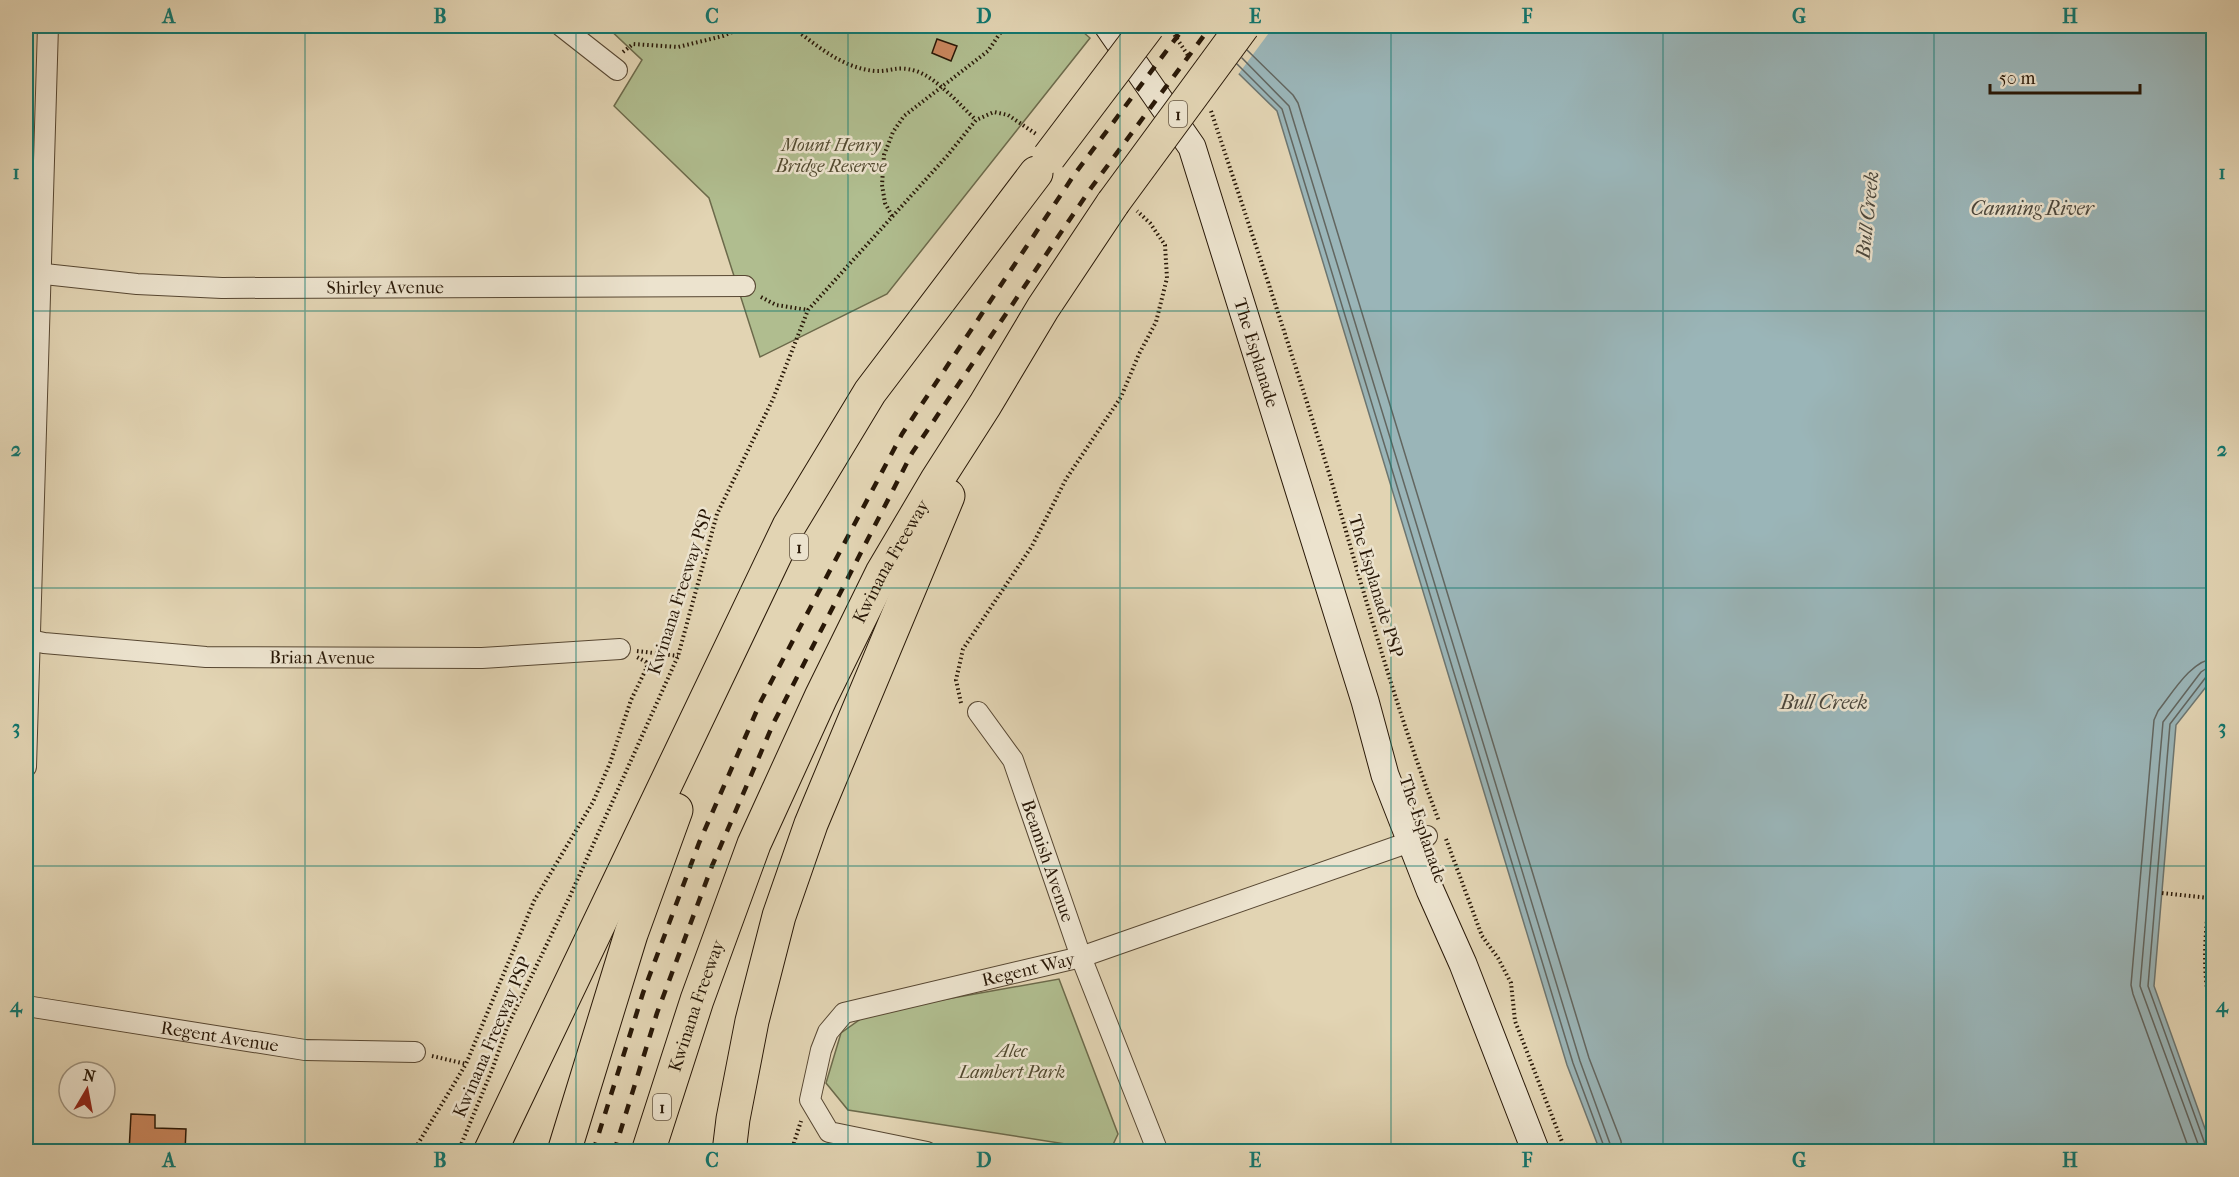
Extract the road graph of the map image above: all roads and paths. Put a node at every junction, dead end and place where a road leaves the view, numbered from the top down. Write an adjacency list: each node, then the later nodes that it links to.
1 (48, 26): 18 (street)
2 (561, 26): 11 (street)
3 (746, 26): 11 (path)
4 (791, 26): 12 (path)
5 (1005, 26): 12 (path)
6 (1108, 26): 27 (street, The Esplanade)
7 (1148, 26): 15 (highway, 1, bridge)
8 (1168, 26): 10 (path)
9 (1243, 26): 16 (highway, Kwinana Freeway / 1, bridge)
10 (1191, 58)
11 (617, 70)
12 (942, 88): 14 (path); 17 (path)
13 (1211, 110): 27 (path, The Esplanade PSP)
14 (976, 120): 15 (path); 17 (path, Kwinana Freeway PSP)
15 (1043, 156): 38 (highway); 39 (highway, 1)
16 (1122, 205): 21 (highway, Kwinana Freeway / 1); 25 (path)
17 (892, 216): 20 (path, Kwinana Freeway PSP)
18 (32, 273): 19 (street, Shirley Avenue); 22 (street)
19 (745, 286): 20 (path)
20 (808, 310): 24 (path, Kwinana Freeway PSP)
21 (985, 405): 40 (highway, Kwinana Freeway / 1); 41 (highway)
22 (27, 640): 23 (street, Brian Avenue); 26 (street)
23 (620, 649): 24 (path); 35 (path)
24 (678, 656): 37 (path, Kwinana Freeway PSP)
25 (978, 712): 31 (street, Beamish Avenue)
26 (26, 767)
27 (1431, 834): 31 (street, Regent Way); 44 (street, The Esplanade); 45 (path, The Esplanade PSP)
28 (2214, 864): 30 (path)
29 (2162, 893): 30 (path)
30 (2210, 898): 33 (path)
31 (1081, 957): 42 (street, Regent Way); 43 (street, Beamish Avenue)
32 (26, 1006): 34 (street, Regent Avenue)
33 (2213, 1020)
34 (415, 1052): 35 (path)
35 (466, 1064): 36 (path)
36 (413, 1152)
37 (459, 1152)
38 (490, 1152)
39 (564, 1152)
40 (648, 1152)
41 (729, 1152)
42 (927, 1152)
43 (1158, 1152)
44 (1536, 1152)
45 (1566, 1152)

